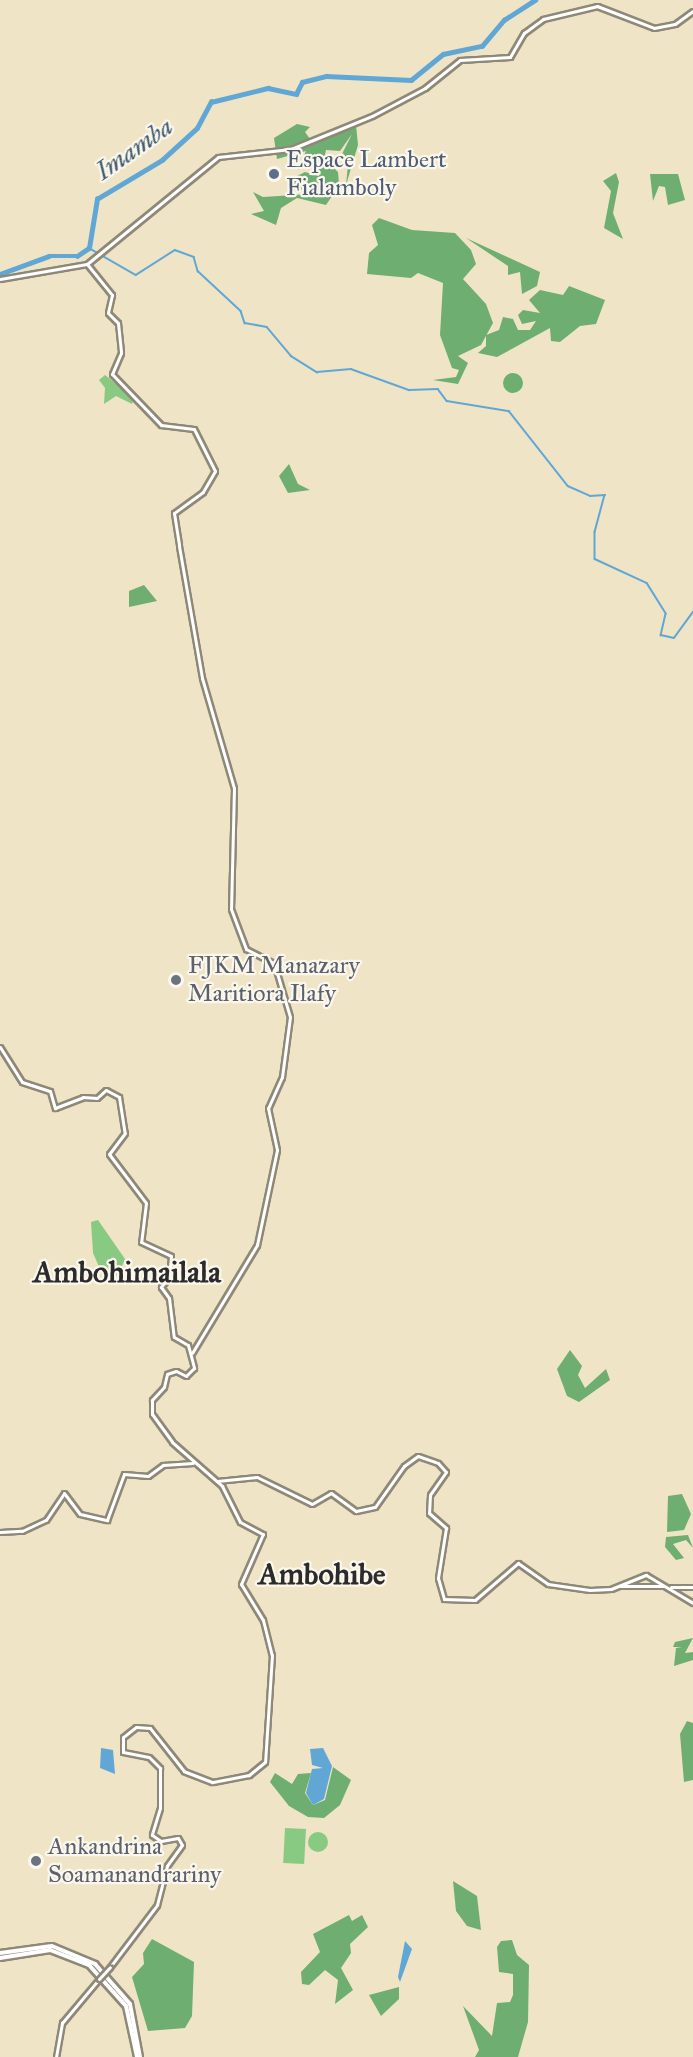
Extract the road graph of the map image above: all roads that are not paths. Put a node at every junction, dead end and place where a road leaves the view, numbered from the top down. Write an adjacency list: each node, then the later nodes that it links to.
1 (693, 11): 2 (street)
2 (87, 264): 3 (street); 5 (street)
3 (0, 279)
4 (0, 1047): 5 (street)
5 (192, 1353): 6 (street)
6 (193, 1463): 7 (street); 8 (street)
7 (215, 1480): 9 (street); 15 (street, bridge)
8 (0, 1532)
9 (616, 1587): 10 (street); 10 (street)
10 (669, 1587): 11 (street); 12 (street)
11 (693, 1587)
12 (693, 1604)
13 (0, 1953): 16 (main road)
14 (0, 1958): 16 (main road)
15 (56, 2057)
16 (139, 2057)

